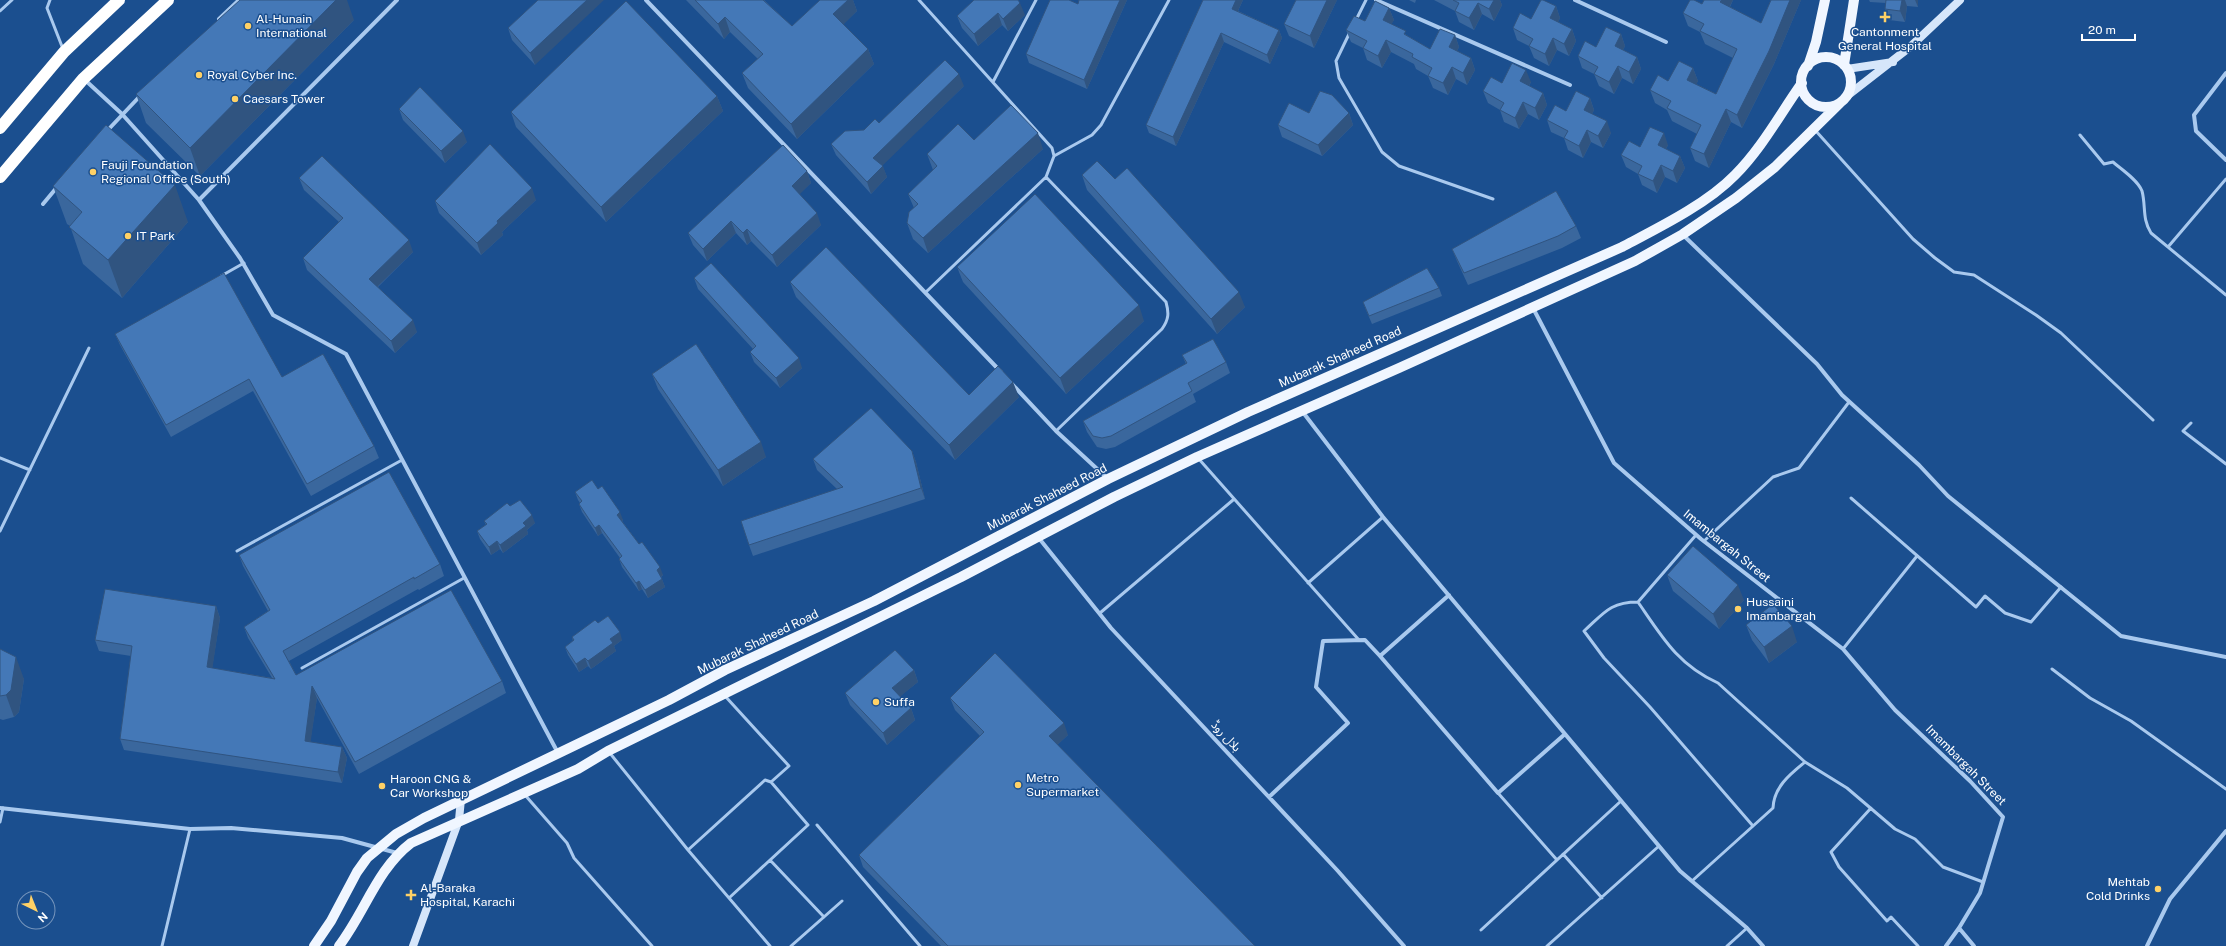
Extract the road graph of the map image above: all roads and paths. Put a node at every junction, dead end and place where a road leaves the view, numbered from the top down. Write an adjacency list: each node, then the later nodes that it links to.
1 (12, 0): 17 (lane)
2 (50, 0): 20 (lane)
3 (119, 0): 20 (highway)
4 (168, 0): 25 (highway)
5 (239, 0): 18 (street)
6 (397, 0): 43 (street)
7 (646, 0): 49 (street)
8 (919, 0): 26 (lane)
9 (1036, 0): 26 (lane)
10 (1169, 0): 36 (lane)
11 (1366, 0): 42 (lane)
12 (1376, 0): 28 (street)
13 (1575, 0): 19 (street)
14 (1825, 0): 22 (main road)
15 (1854, 0): 23 (main road)
16 (1960, 0): 21 (street)
17 (0, 10)
18 (217, 22)
19 (1666, 42)
20 (64, 52): 32 (highway)
21 (1893, 62): 23 (street); 30 (street)
22 (1808, 66): 23 (main road); 27 (main road)
23 (1846, 67): 30 (main road)
24 (2226, 74): 37 (street)
25 (83, 79): 31 (street); 38 (highway)
26 (993, 82): 36 (lane)
27 (1802, 83): 30 (main road); 63 (main road, Mubarak Shaheed Road)
28 (1570, 86)
29 (144, 92): 31 (street)
30 (1844, 100): 33 (main road)
31 (122, 114): 35 (street); 43 (street)
32 (0, 128)
33 (1814, 129): 45 (main road); 55 (lane)
34 (2080, 135): 46 (lane)
35 (100, 138)
36 (1054, 156): 39 (lane)
37 (2226, 160)
38 (0, 177)
39 (1046, 177): 49 (lane); 57 (lane)
40 (2226, 179): 46 (lane)
41 (64, 180): 44 (street)
42 (1493, 199)
43 (199, 200): 47 (street)
44 (43, 204)
45 (1682, 234): 51 (main road); 53 (street)
46 (2168, 247): 50 (lane)
47 (244, 264): 48 (lane); 60 (street)
48 (217, 279)
49 (926, 292): 57 (street)
50 (2226, 295)
51 (1533, 308): 54 (main road); 68 (street, Imambargah Street)
52 (89, 348): 62 (lane)
53 (1849, 402): 70 (lane); 75 (street)
54 (1301, 410): 58 (main road); 66 (street)
55 (2153, 420)
56 (2191, 423): 61 (lane)
57 (1056, 431): 63 (street)
58 (1197, 457): 65 (lane); 69 (main road)
59 (0, 458): 62 (lane)
60 (402, 460): 71 (lane); 73 (street)
61 (2226, 464)
62 (30, 470): 67 (lane)
63 (1108, 479): 88 (main road, Mubarak Shaheed Road)
64 (1851, 498): 72 (lane)
65 (1233, 500): 74 (lane); 78 (lane)
66 (1383, 517): 74 (lane); 76 (street)
67 (0, 531)
68 (1696, 535): 70 (street, Imambargah Street); 77 (lane)
69 (1037, 536): 78 (street, بلال روڈ); 85 (main road)
70 (1704, 542): 80 (street, Imambargah Street)
71 (237, 551)
72 (1917, 556): 75 (lane); 80 (lane)
73 (464, 578): 83 (lane); 88 (street)
74 (1308, 583): 79 (lane)
75 (2061, 587): 82 (street)
76 (1449, 595): 81 (street); 86 (street)
77 (1638, 602): 89 (lane); 102 (lane)
78 (1100, 613): 94 (street, بلال روڈ)
79 (1359, 640): 81 (street); 94 (street)
80 (1843, 649): 113 (street, Imambargah Street)
81 (1380, 656): 92 (street)
82 (2226, 657)
83 (302, 668)
84 (2052, 669): 91 (lane)
85 (724, 694): 87 (main road); 90 (lane)
86 (1565, 734): 92 (street); 96 (street)
87 (608, 751): 93 (main road); 107 (lane)
88 (558, 753): 95 (main road, Mubarak Shaheed Road)
89 (1805, 762): 98 (lane); 102 (lane)
90 (771, 782): 107 (lane); 110 (lane)
91 (2226, 789)
92 (1498, 793): 111 (lane)
93 (524, 794): 99 (main road); 125 (lane)
94 (1269, 797): 129 (street, بلال روڈ)
95 (461, 799): 99 (street); 106 (main road, Mubarak Shaheed Road)
96 (1621, 801): 105 (street); 109 (lane)
97 (2, 808): 100 (lane); 103 (street)
98 (1871, 808): 113 (lane); 133 (lane)
99 (459, 820): 108 (main road); 124 (street)
100 (0, 822)
101 (817, 825): 128 (lane)
102 (1753, 826): 112 (lane)
103 (190, 830): 106 (street); 121 (lane)
104 (2226, 831): 136 (street)
105 (1659, 846): 112 (street); 115 (lane)
106 (378, 847): 108 (street); 122 (main road, Mubarak Shaheed Road)
107 (688, 850): 114 (lane)
108 (397, 853): 123 (main road)
109 (1563, 854): 111 (lane); 115 (lane)
110 (770, 860): 114 (lane); 117 (lane)
111 (1557, 860): 120 (lane)
112 (1692, 881): 118 (street)
113 (1983, 882): 119 (street, Imambargah Street)
114 (729, 898): 126 (lane)
115 (1602, 898): 130 (lane)
116 (842, 901): 117 (lane)
117 (824, 917): 127 (lane)
118 (1747, 928): 131 (lane); 132 (street)
119 (1959, 928): 134 (street, Imambargah Street); 135 (street)
120 (1481, 930)
121 (162, 946)
122 (314, 946)
123 (339, 946)
124 (413, 946)
125 (652, 946)
126 (770, 946)
127 (791, 946)
128 (920, 946)
129 (1404, 946)
130 (1547, 946)
131 (1727, 946)
132 (1763, 946)
133 (1918, 946)
134 (1946, 946)
135 (1974, 946)
136 (2147, 946)

